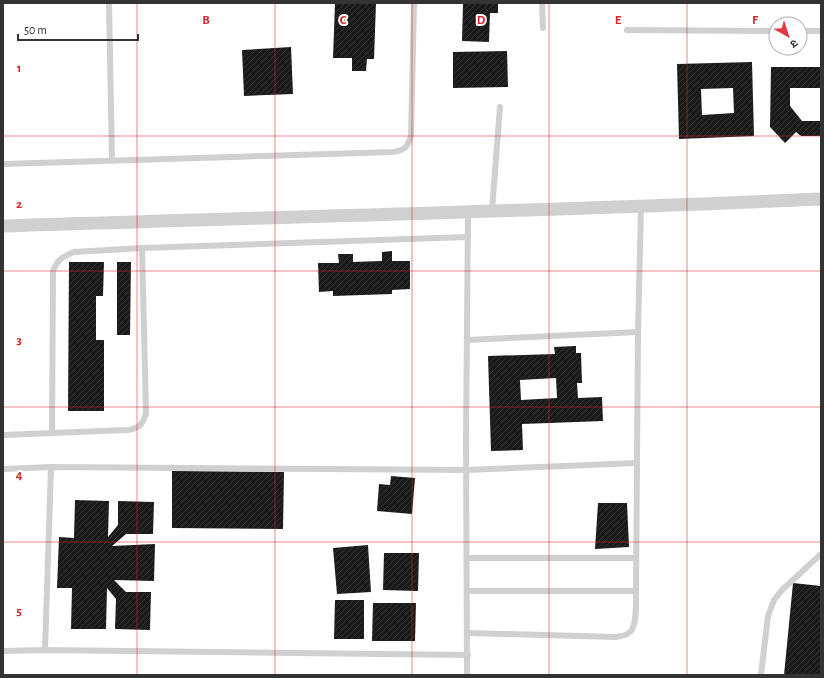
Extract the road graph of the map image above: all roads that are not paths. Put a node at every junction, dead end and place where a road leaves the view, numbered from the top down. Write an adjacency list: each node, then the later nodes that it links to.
1 (109, 3): 10 (lane)
2 (414, 3): 10 (lane)
3 (542, 3): 4 (lane)
4 (543, 28)
5 (627, 30): 6 (lane)
6 (768, 31)
7 (808, 31): 8 (lane)
8 (821, 31)
9 (500, 107): 14 (lane)
10 (112, 160): 11 (lane)
11 (3, 164)
12 (821, 200): 13 (street)
13 (641, 207): 14 (street); 19 (lane)
14 (492, 210): 15 (street)
15 (468, 211): 16 (street); 17 (lane)
16 (3, 226)
17 (468, 236): 18 (lane); 20 (lane)
18 (142, 248): 21 (lane); 21 (lane)
19 (638, 332): 20 (lane); 23 (lane)
20 (467, 340): 26 (lane)
21 (52, 432): 22 (lane)
22 (3, 435)
23 (637, 463): 26 (lane); 29 (lane)
24 (51, 467): 25 (lane); 26 (lane); 33 (lane)
25 (3, 470)
26 (466, 470): 28 (lane)
27 (821, 554): 37 (lane)
28 (467, 558): 29 (lane); 30 (lane)
29 (636, 558): 31 (lane)
30 (468, 591): 31 (lane); 32 (lane)
31 (636, 591): 32 (lane)
32 (468, 633): 35 (lane)
33 (45, 650): 34 (lane); 35 (lane)
34 (3, 651)
35 (468, 655): 36 (lane)
36 (468, 675)
37 (761, 675)

